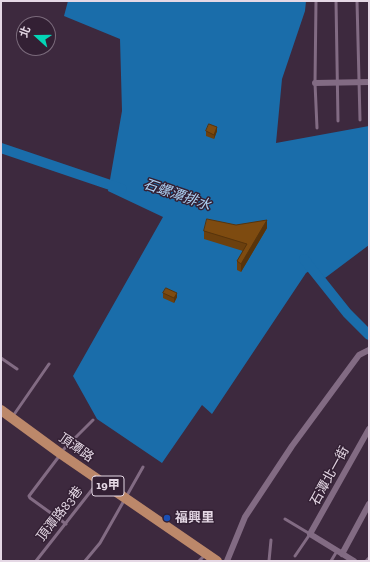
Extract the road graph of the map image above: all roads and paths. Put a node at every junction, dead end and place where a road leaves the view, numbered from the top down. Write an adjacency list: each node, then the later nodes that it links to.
1 (316, 1): 6 (lane)
2 (336, 1): 7 (lane)
3 (357, 1): 4 (lane)
4 (359, 82): 5 (street); 7 (street); 8 (lane)
5 (369, 82)
6 (315, 83): 7 (street); 10 (lane)
7 (338, 83): 9 (lane)
8 (360, 120)
9 (338, 122)
10 (317, 128)
11 (369, 350): 34 (street)
12 (1, 358): 14 (lane)
13 (49, 364): 16 (lane)
14 (17, 369)
15 (1, 410): 16 (main road, 頂潭路 / 19甲)
16 (12, 417): 19 (main road, 頂潭路 / 19甲)
17 (93, 420): 19 (lane)
18 (369, 429): 26 (street, 石潭北一街)
19 (61, 454): 21 (main road, 頂潭路 / 19甲); 25 (lane)
20 (143, 467): 22 (lane)
21 (100, 480): 22 (main road, 頂潭路 / 19甲); 25 (lane, 頂潭路83巷)
22 (126, 499): 30 (main road, 頂潭路 / 19甲); 32 (lane)
23 (369, 504): 28 (street)
24 (285, 519): 26 (lane)
25 (66, 524): 31 (lane, 頂潭路83巷)
26 (310, 534): 28 (street); 29 (lane)
27 (271, 540): 35 (lane)
28 (339, 552): 36 (lane); 37 (street)
29 (295, 556)
30 (203, 557): 33 (main road, 頂潭路 / 19甲)
31 (36, 561)
32 (85, 561)
33 (217, 561)
34 (227, 561)
35 (269, 561)
36 (331, 561)
37 (354, 561)

